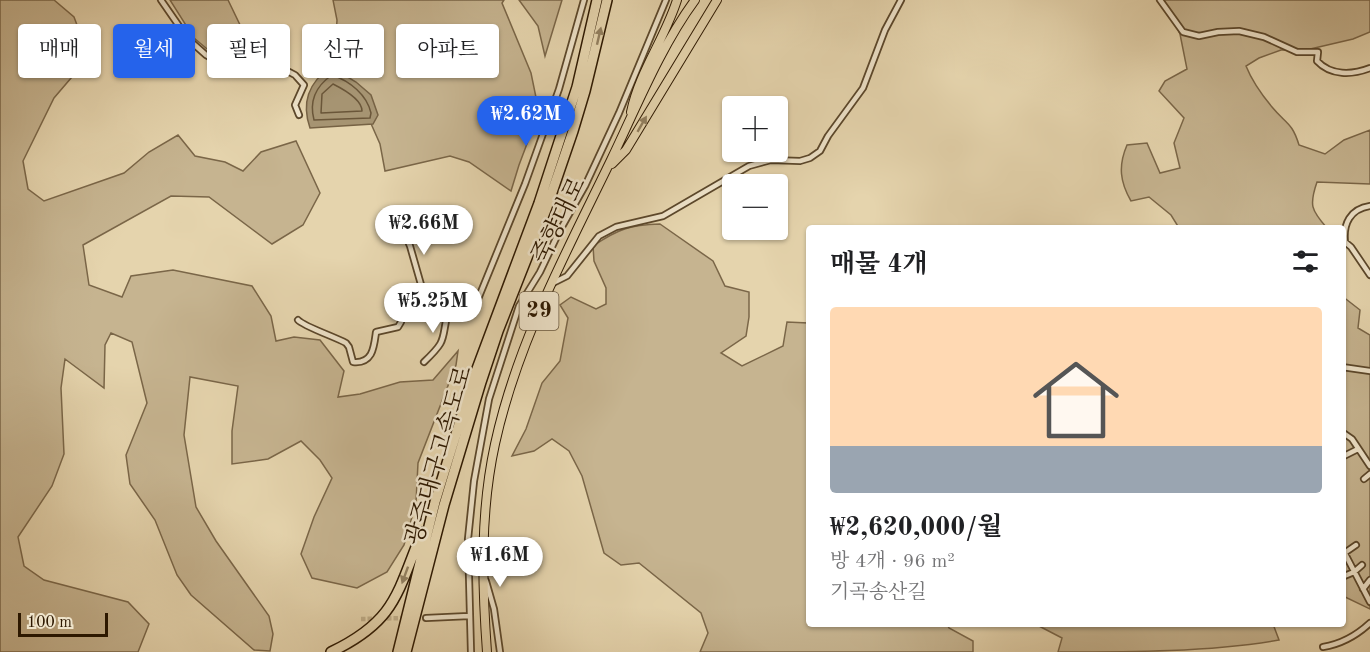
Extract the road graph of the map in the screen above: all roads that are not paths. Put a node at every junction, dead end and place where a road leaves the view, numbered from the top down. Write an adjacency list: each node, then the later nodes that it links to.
1 (161, 0): 12 (street)
2 (584, 0): 22 (street)
3 (597, 0): 33 (highway, 광주대구고속도로)
4 (607, 0): 48 (highway, 광주대구고속도로, one-way to 4)
5 (666, 0): 44 (street)
6 (677, 0): 13 (main road)
7 (695, 0): 13 (main road, 죽향대로 / 29)
8 (717, 0): 14 (main road, one-way to 8)
9 (901, 0): 20 (street)
10 (1160, 0): 11 (street)
11 (1370, 68)
12 (299, 115)
13 (629, 124): 14 (main road, 죽향대로 / 29)
14 (607, 170): 20 (main road, 죽향대로 / 29)
15 (1370, 207): 16 (street)
16 (1345, 225)
17 (404, 232): 21 (street)
18 (1346, 243): 19 (street)
19 (1370, 275)
20 (551, 284): 39 (main road, 죽향대로 / 29)
21 (422, 288): 22 (street); 23 (street)
22 (448, 311): 24 (street)
23 (298, 320)
24 (424, 362)
25 (1346, 368): 26 (street)
26 (1370, 371)
27 (1346, 435): 28 (street)
28 (1358, 449): 29 (street); 30 (street)
29 (1346, 455)
30 (1370, 466)
31 (1370, 474): 32 (street)
32 (1364, 479)
33 (435, 502): 49 (highway, one-way to 49); 50 (highway, 광주대구고속도로)
34 (1356, 545): 35 (street)
35 (1346, 550)
36 (1346, 557): 38 (street)
37 (1362, 565): 38 (street)
38 (1354, 572): 40 (street); 42 (street)
39 (483, 573): 52 (main road, 죽향대로 / 29); 53 (street)
40 (1346, 575)
41 (1370, 580): 42 (street)
42 (1363, 589): 43 (street)
43 (1370, 602)
44 (469, 616): 45 (street); 51 (street)
45 (426, 618)
46 (1370, 623): 47 (street)
47 (1323, 647)
48 (407, 649)
49 (331, 652)
50 (398, 652)
51 (471, 652)
52 (487, 652)
53 (500, 652)

